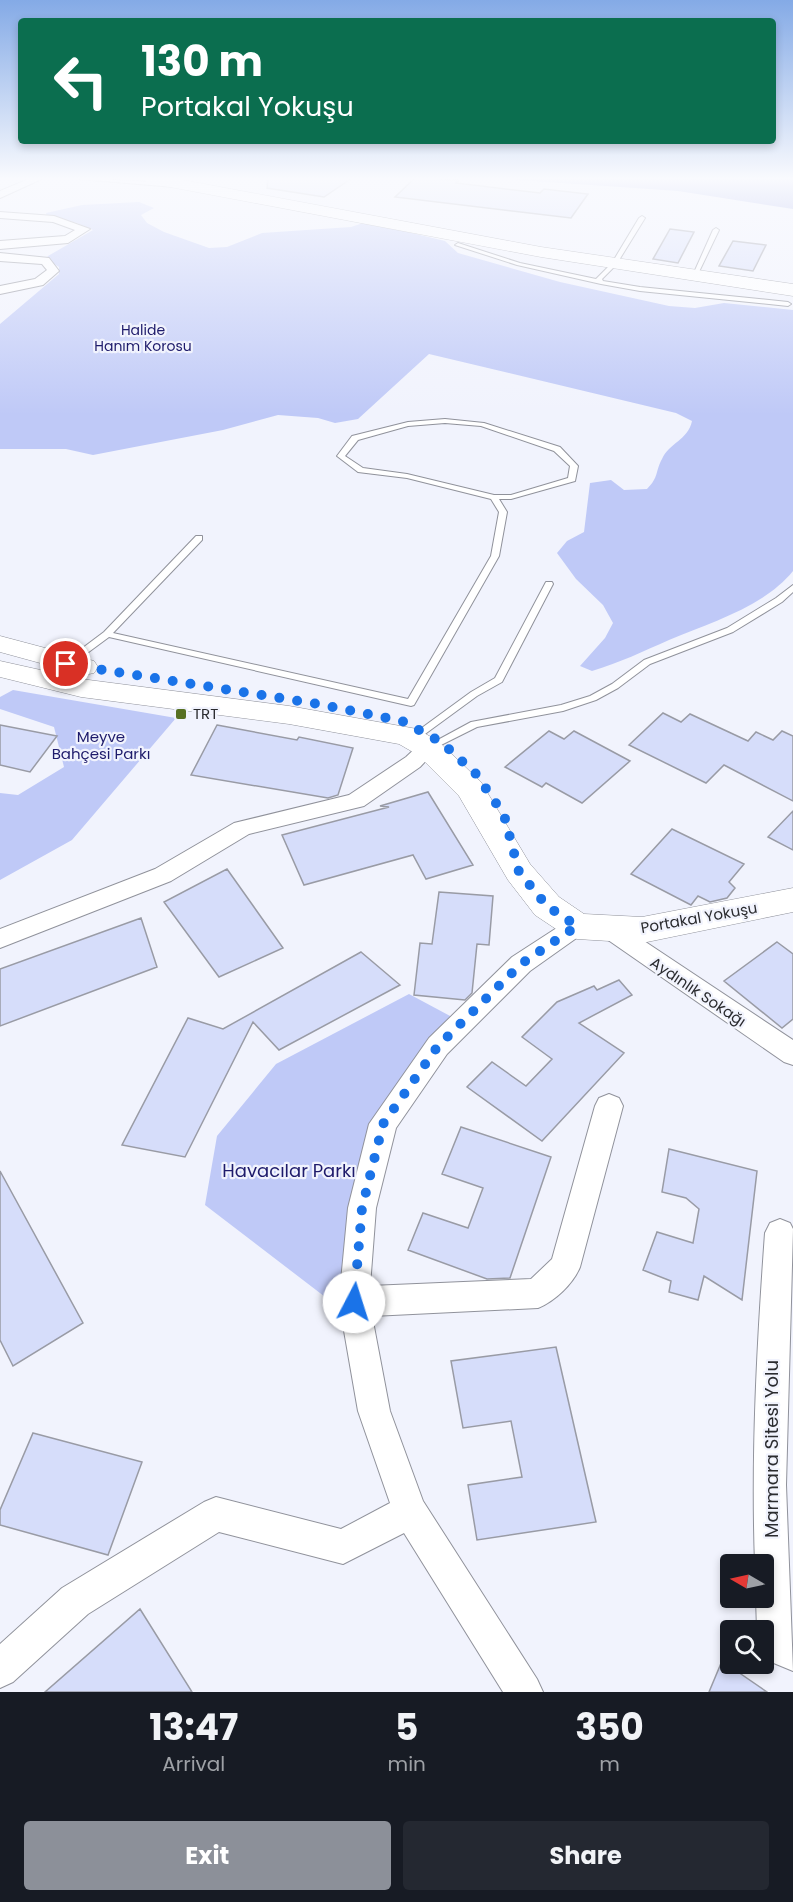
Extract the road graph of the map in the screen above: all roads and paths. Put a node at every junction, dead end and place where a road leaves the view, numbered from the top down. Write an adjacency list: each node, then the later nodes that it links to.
1 (0, 257): 9 (street)
2 (496, 257): 8 (lane)
3 (575, 257): 6 (main road)
4 (618, 257): 6 (lane)
5 (703, 257): 7 (lane)
6 (614, 264): 7 (main road); 8 (lane)
7 (694, 276): 10 (main road)
8 (601, 282): 10 (lane)
9 (0, 290)
10 (790, 297)
11 (494, 497): 11 (lane); 15 (lane)
12 (199, 538): 15 (lane)
13 (549, 584): 19 (lane)
14 (793, 588): 19 (lane)
15 (106, 634): 18 (lane)
16 (0, 644): 18 (main road)
17 (0, 669): 18 (main road)
18 (56, 672): 19 (main road, Portakal Yokuşu)
19 (430, 741): 21 (main road, Portakal Yokuşu); 22 (street)
20 (793, 900): 21 (main road, Portakal Yokuşu)
21 (591, 927): 23 (street, Aydınlık Sokağı); 26 (street)
22 (0, 939)
23 (793, 1054)
24 (609, 1106): 26 (street)
25 (780, 1233): 28 (street, Marmara Sitesi Yolu)
26 (354, 1302): 27 (street)
27 (410, 1511): 29 (street); 30 (street)
28 (793, 1653)
29 (0, 1669)
30 (517, 1689)

